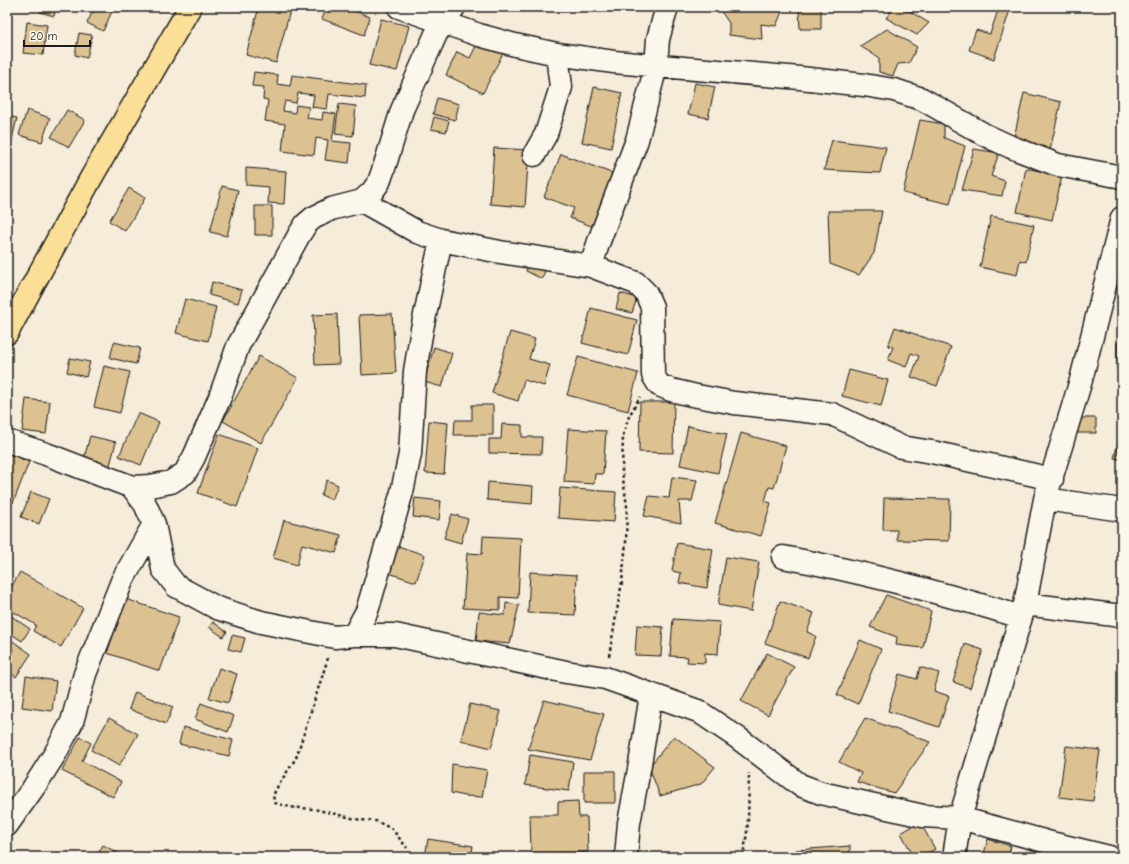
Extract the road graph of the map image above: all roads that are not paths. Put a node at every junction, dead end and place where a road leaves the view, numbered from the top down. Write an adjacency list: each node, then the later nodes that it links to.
1 (190, 7): 13 (main road)
2 (399, 7): 4 (street)
3 (667, 7): 6 (street)
4 (449, 15): 5 (street); 9 (street)
5 (557, 54): 6 (street); 7 (street)
6 (656, 66): 8 (street); 12 (street)
7 (534, 155)
8 (1122, 177)
9 (362, 201): 11 (street); 15 (street)
10 (1122, 218): 16 (street)
11 (442, 240): 12 (street); 22 (street)
12 (591, 266): 16 (street)
13 (7, 333)
14 (7, 441): 15 (street)
15 (132, 487): 18 (street)
16 (1048, 489): 17 (street); 20 (street)
17 (1122, 510)
18 (154, 524): 22 (street); 25 (street)
19 (783, 557): 20 (street)
20 (1023, 611): 21 (street); 24 (street)
21 (1122, 616)
22 (344, 636): 23 (street)
23 (651, 695): 24 (street); 26 (street)
24 (960, 818): 27 (street); 28 (street)
25 (7, 825)
26 (626, 857)
27 (954, 857)
28 (1109, 857)

